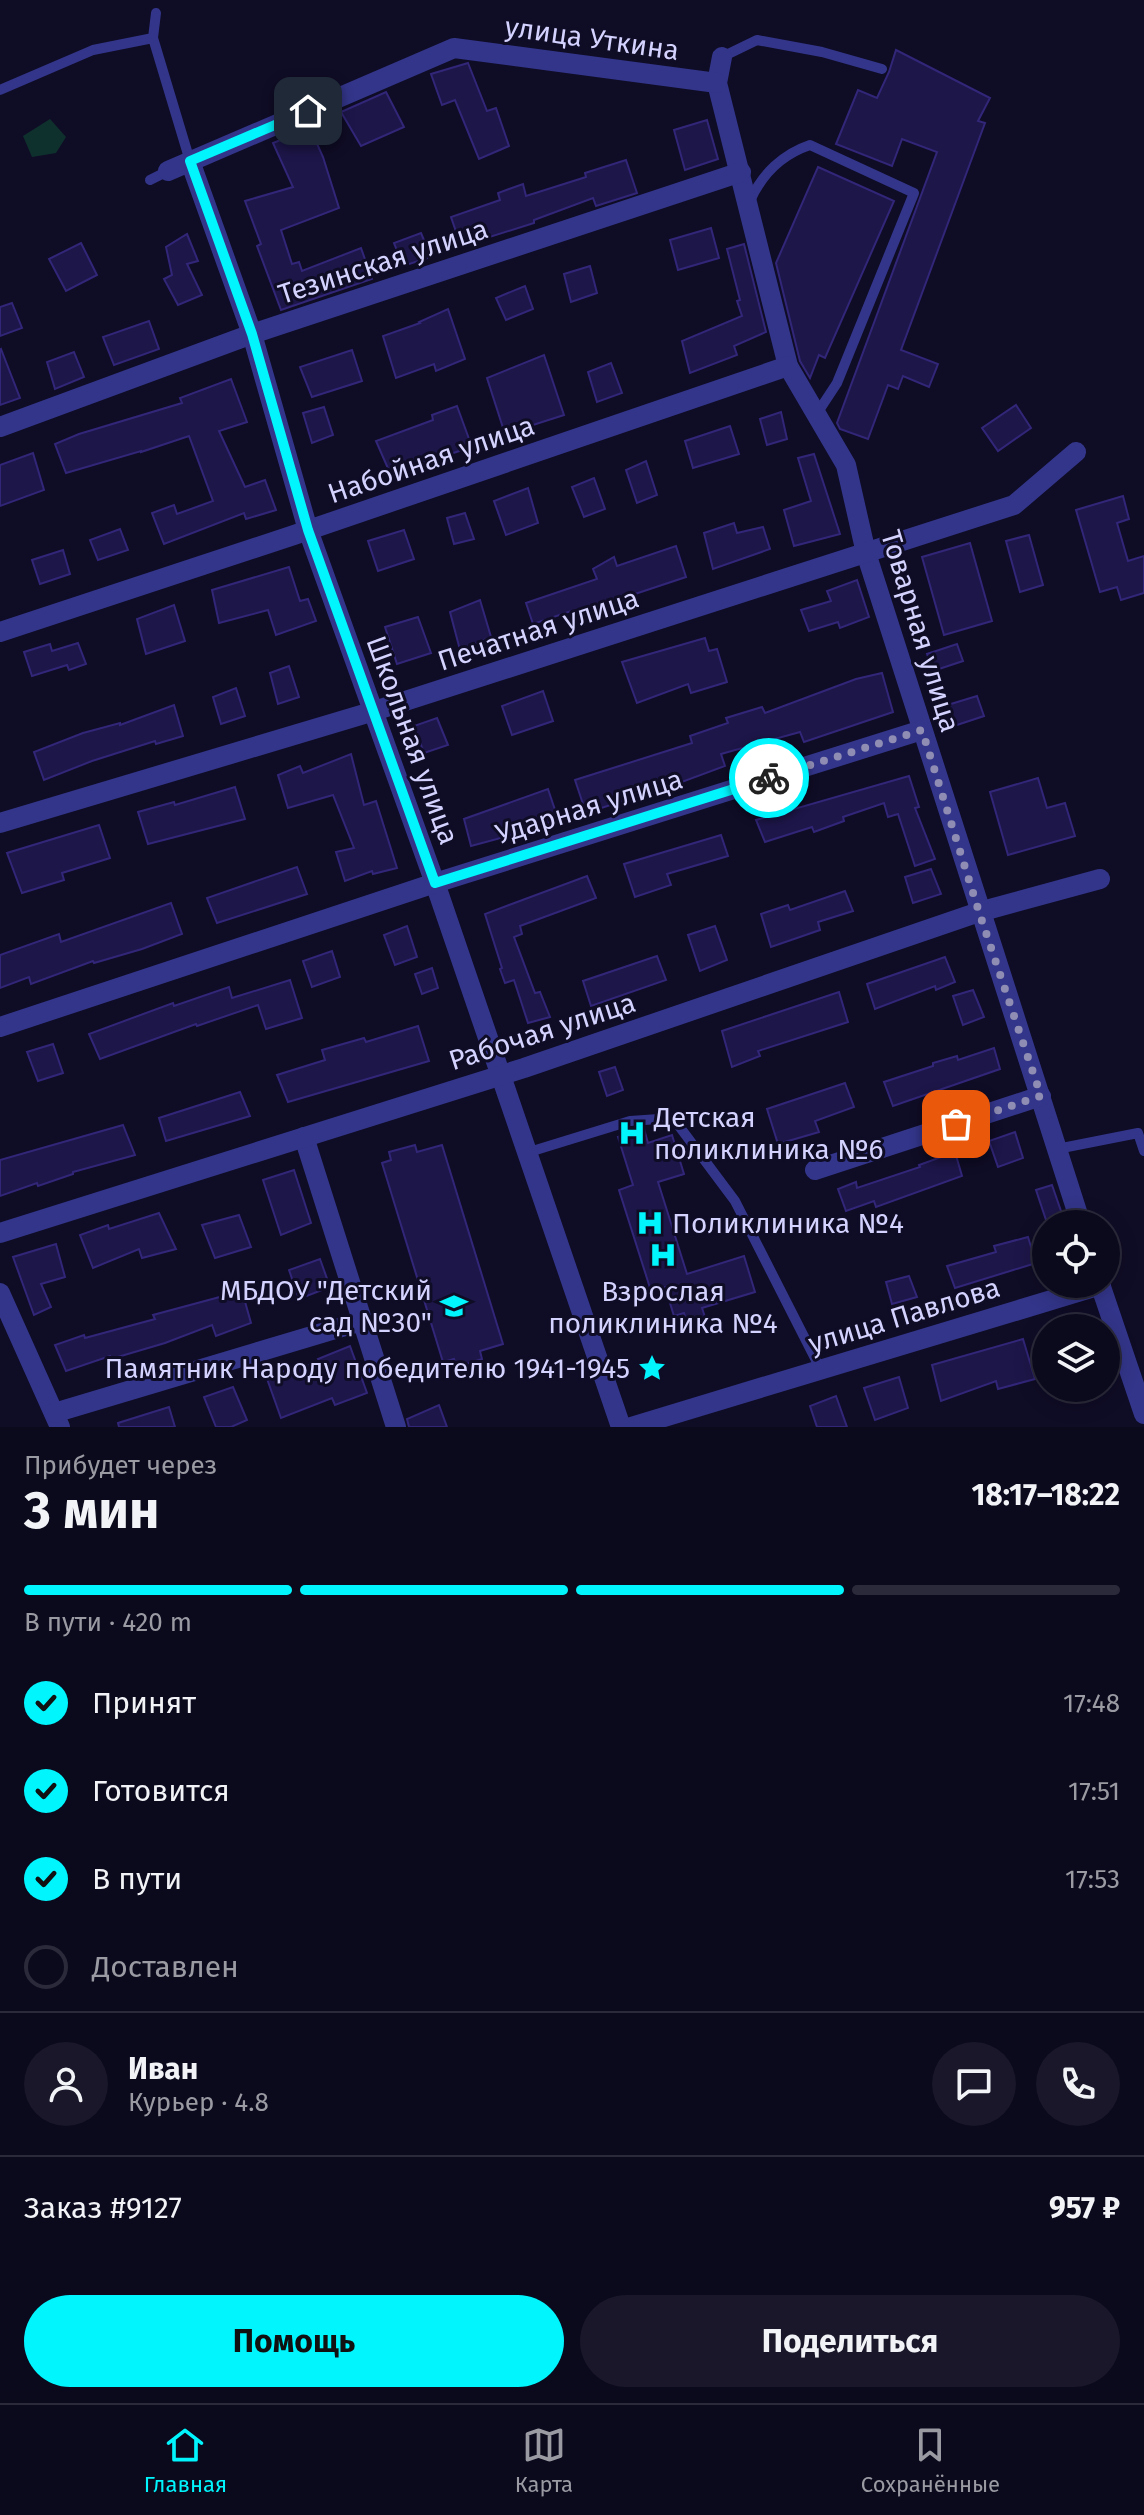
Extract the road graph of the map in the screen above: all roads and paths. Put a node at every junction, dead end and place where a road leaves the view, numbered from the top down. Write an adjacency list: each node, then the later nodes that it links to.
1 (156, 13): 2 (lane)
2 (153, 38): 6 (lane); 7 (lane)
3 (722, 57): 4 (lane); 5 (street, Товарная улица)
4 (882, 69)
5 (717, 83): 7 (street, улица Уткина); 8 (street, Товарная улица)
6 (0, 90)
7 (190, 161): 9 (street, улица Уткина); 11 (street, Школьная улица)
8 (741, 172): 10 (street, Товарная улица); 11 (street, Тезинская улица)
9 (159, 175)
10 (749, 205): 12 (street, Товарная улица); 13 (lane)
11 (252, 334): 14 (street, Тезинская улица); 16 (street, Школьная улица)
12 (788, 366): 13 (street, Товарная улица); 16 (street, Набойная улица)
13 (816, 415): 17 (street, Товарная улица)
14 (0, 427)
15 (1076, 452): 17 (street, Печатная улица)
16 (308, 530): 18 (street, Набойная улица); 19 (street, Школьная улица)
17 (866, 553): 19 (street, Печатная улица); 20 (street, Товарная улица)
18 (0, 632)
19 (371, 712): 21 (street, Печатная улица); 23 (street, Школьная улица)
20 (922, 730): 23 (street, Ударная улица); 24 (street, Товарная улица)
21 (0, 823)
22 (1100, 879): 24 (street, Рабочая улица)
23 (435, 883): 25 (street, Ударная улица); 26 (street, Школьная улица)
24 (979, 912): 26 (street, Рабочая улица); 27 (street, Товарная улица)
25 (0, 1027)
26 (500, 1075): 29 (street, Рабочая улица); 32 (street, Школьная улица)
27 (1041, 1096): 30 (street, Товарная улица); 33 (street)
28 (1141, 1132): 30 (lane); 31 (lane)
29 (304, 1137): 35 (street, Рабочая улица); 39 (street)
30 (1057, 1149): 34 (street, Товарная улица)
31 (1144, 1151)
32 (526, 1153): 40 (lane); 44 (street, Школьная улица)
33 (815, 1170)
34 (1077, 1210)
35 (0, 1233)
36 (0, 1293): 42 (street)
37 (1055, 1298): 40 (street, улица Павлова)
38 (1105, 1298): 41 (street)
39 (362, 1321): 42 (street); 43 (street)
40 (821, 1370): 45 (street, улица Павлова)
41 (1144, 1414)
42 (57, 1420)
43 (396, 1427)
44 (621, 1427)
45 (631, 1427)

